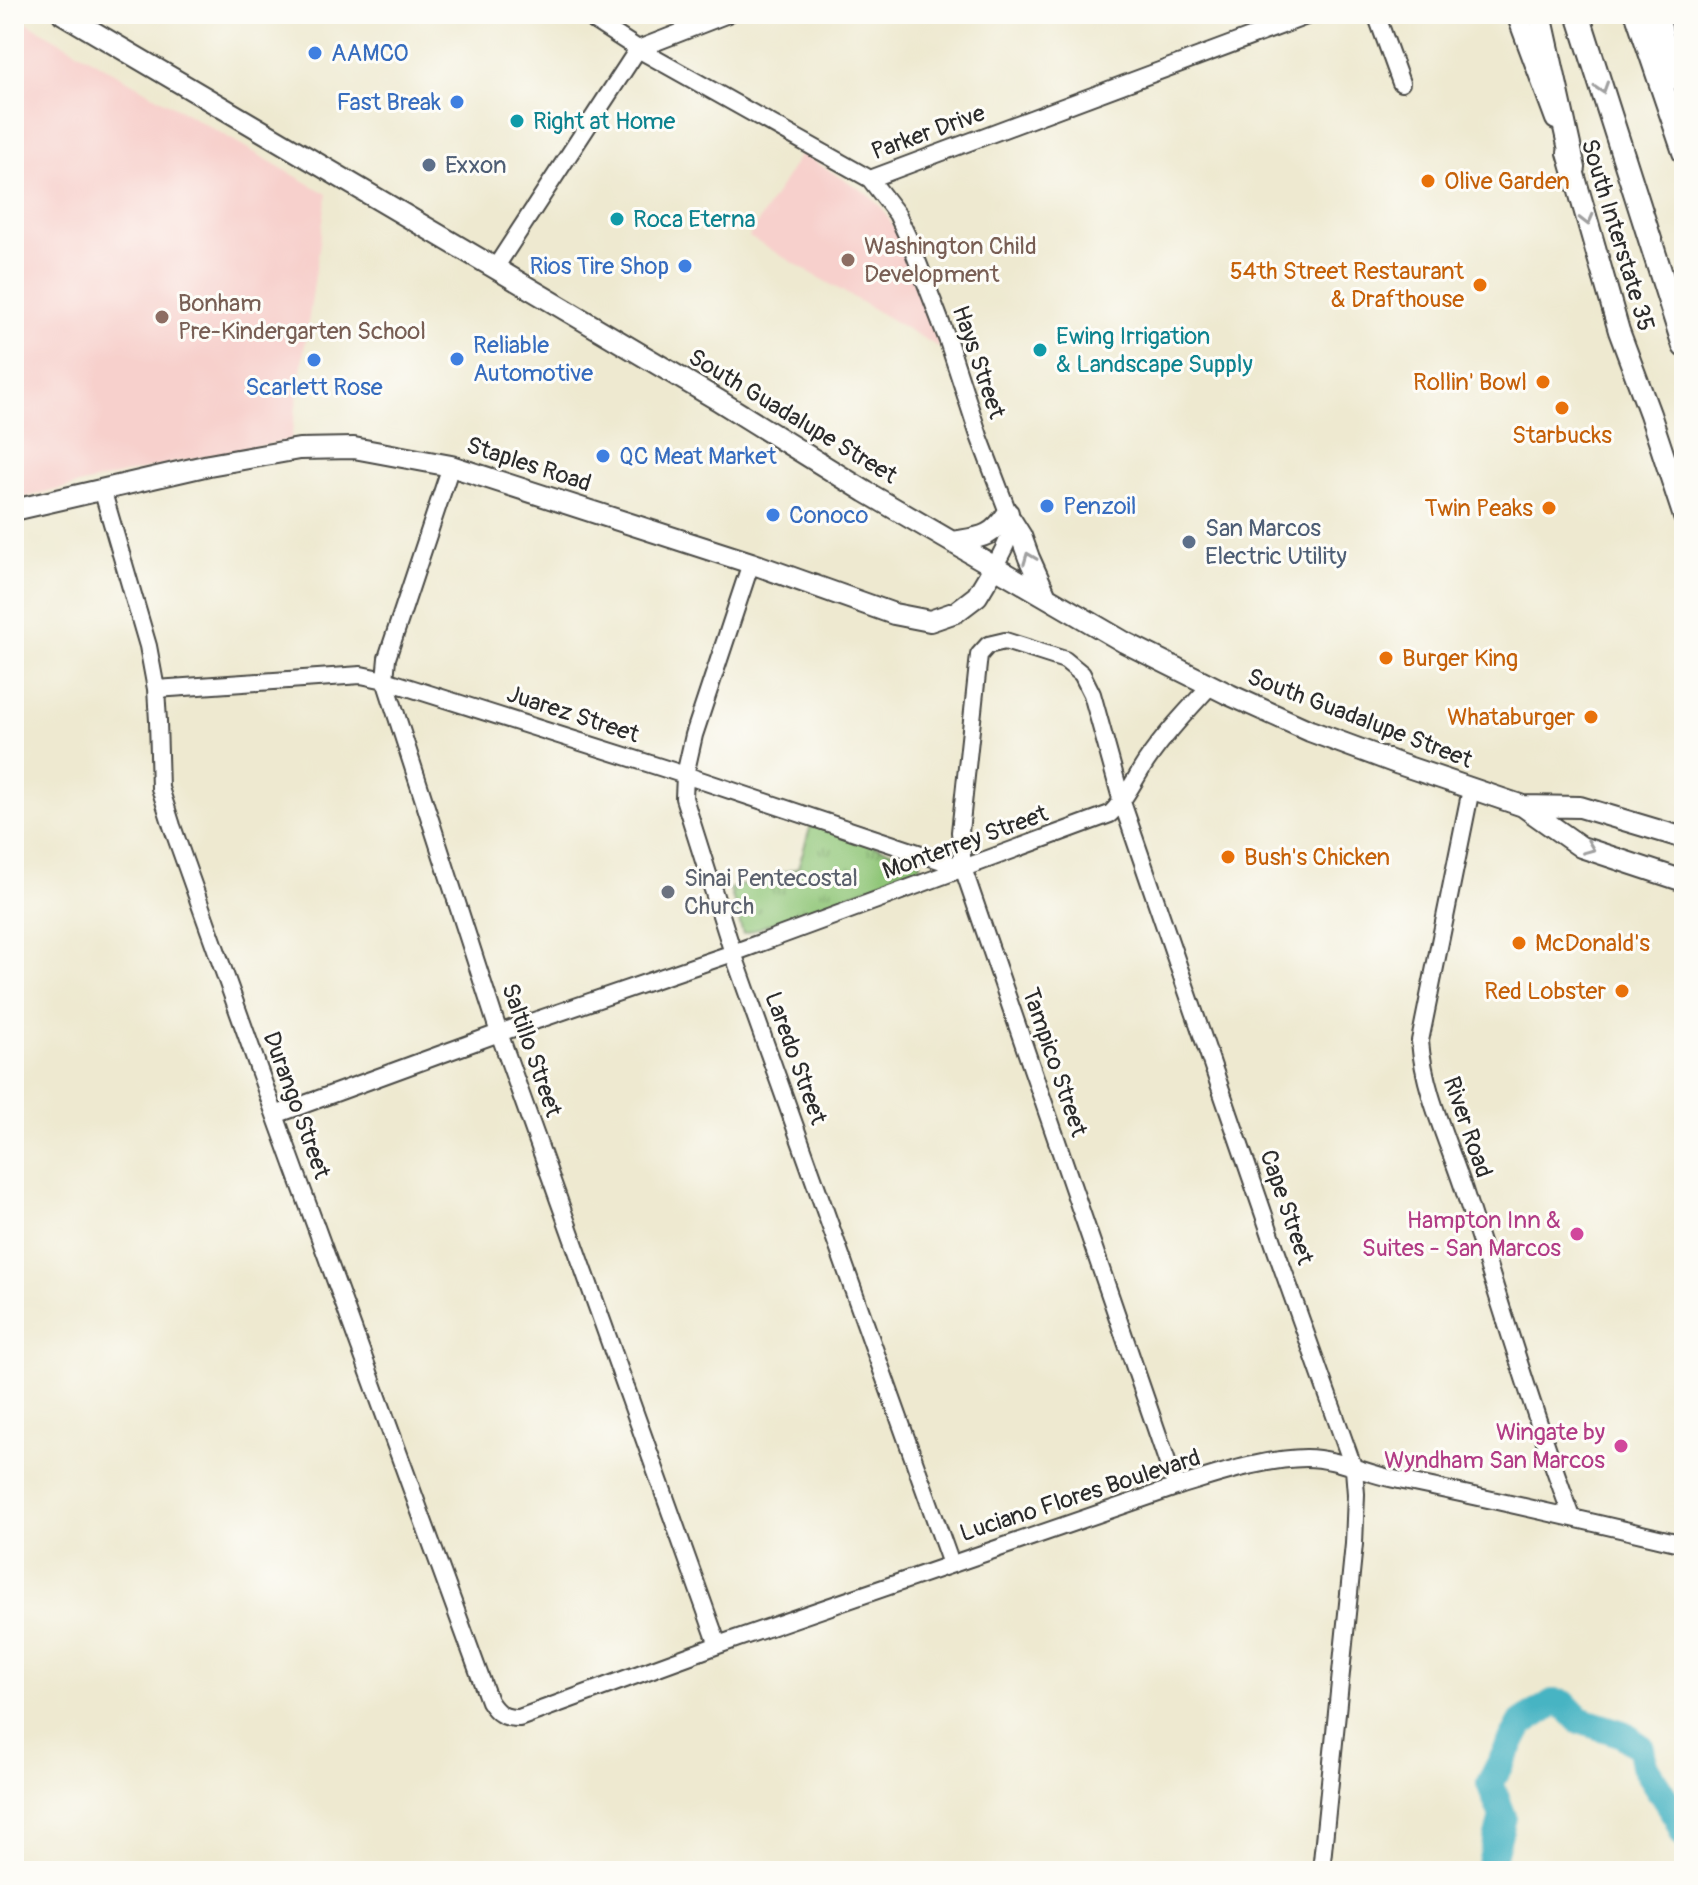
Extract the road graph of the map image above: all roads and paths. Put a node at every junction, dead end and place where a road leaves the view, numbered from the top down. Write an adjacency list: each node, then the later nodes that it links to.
1 (63, 14): 17 (main road, South Guadalupe Street)
2 (584, 14): 11 (street, Parker Drive)
3 (728, 14): 11 (street)
4 (1312, 14): 16 (street, Parker Drive)
5 (1376, 14): 12 (street)
6 (1517, 14): 15 (main road, South Interstate 35)
7 (1540, 14): 15 (highway)
8 (1578, 14): 18 (highway, one-way to 18)
9 (1637, 14): 14 (highway)
10 (1657, 14): 13 (highway)
11 (638, 49): 16 (street, Parker Drive); 17 (street)
12 (1401, 83)
13 (1684, 138)
14 (1684, 152)
15 (1574, 168): 23 (main road, South Interstate 35, one-way to 23)
16 (870, 179): 22 (street, Hays Street)
17 (495, 268): 24 (main road, South Guadalupe Street)
18 (1684, 346)
19 (451, 466): 20 (main road, Staples Road); 25 (main road, Staples Road); 29 (street, Saltillo Street)
20 (102, 489): 21 (main road, Staples Road); 31 (street, Durango Street)
21 (14, 510)
22 (1010, 517): 24 (main road); 26 (street); 27 (main road, one-way to 22)
23 (1684, 517)
24 (953, 542): 26 (main road, South Guadalupe Street)
25 (751, 563): 26 (main road, Staples Road); 32 (street, Laredo Street)
26 (995, 566): 27 (main road, South Guadalupe Street)
27 (1046, 596): 30 (main road, South Guadalupe Street)
28 (988, 645): 34 (street, Cape Street); 37 (street, Tampico Street)
29 (385, 680): 31 (street, Juarez Street); 32 (street, Juarez Street); 42 (street, Saltillo Street)
30 (1210, 686): 33 (main road, South Guadalupe Street); 34 (street, Monterrey Street)
31 (156, 689): 43 (street, Durango Street)
32 (685, 775): 37 (street, Juarez Street); 41 (street, Laredo Street)
33 (1471, 789): 35 (main road, South Guadalupe Street); 46 (street, River Road)
34 (1122, 802): 37 (street, Monterrey Street); 44 (street, Cape Street)
35 (1523, 806): 36 (main road, South Guadalupe Street); 38 (main road, South Guadalupe Street, one-way to 38)
36 (1682, 836)
37 (963, 868): 41 (street, Monterrey Street); 45 (street, Tampico Street)
38 (1663, 874): 39 (main road, South Guadalupe Street); 40 (main road)
39 (1684, 881)
40 (1684, 888)
41 (733, 953): 42 (street, Monterrey Street); 48 (street, Laredo Street)
42 (499, 1033): 43 (street, Monterrey Street); 49 (street, Saltillo Street)
43 (275, 1115): 50 (street, Durango Street)
44 (1354, 1469): 45 (street, Luciano Flores Boulevard); 46 (street, Luciano Flores Boulevard); 51 (street, Cape Street)
45 (1176, 1487): 48 (street, Luciano Flores Boulevard)
46 (1572, 1517): 47 (street, Luciano Flores Boulevard)
47 (1684, 1544)
48 (951, 1564): 49 (street, Luciano Flores Boulevard)
49 (718, 1645): 50 (street, Luciano Flores Boulevard)
50 (506, 1718)
51 (1321, 1871)

